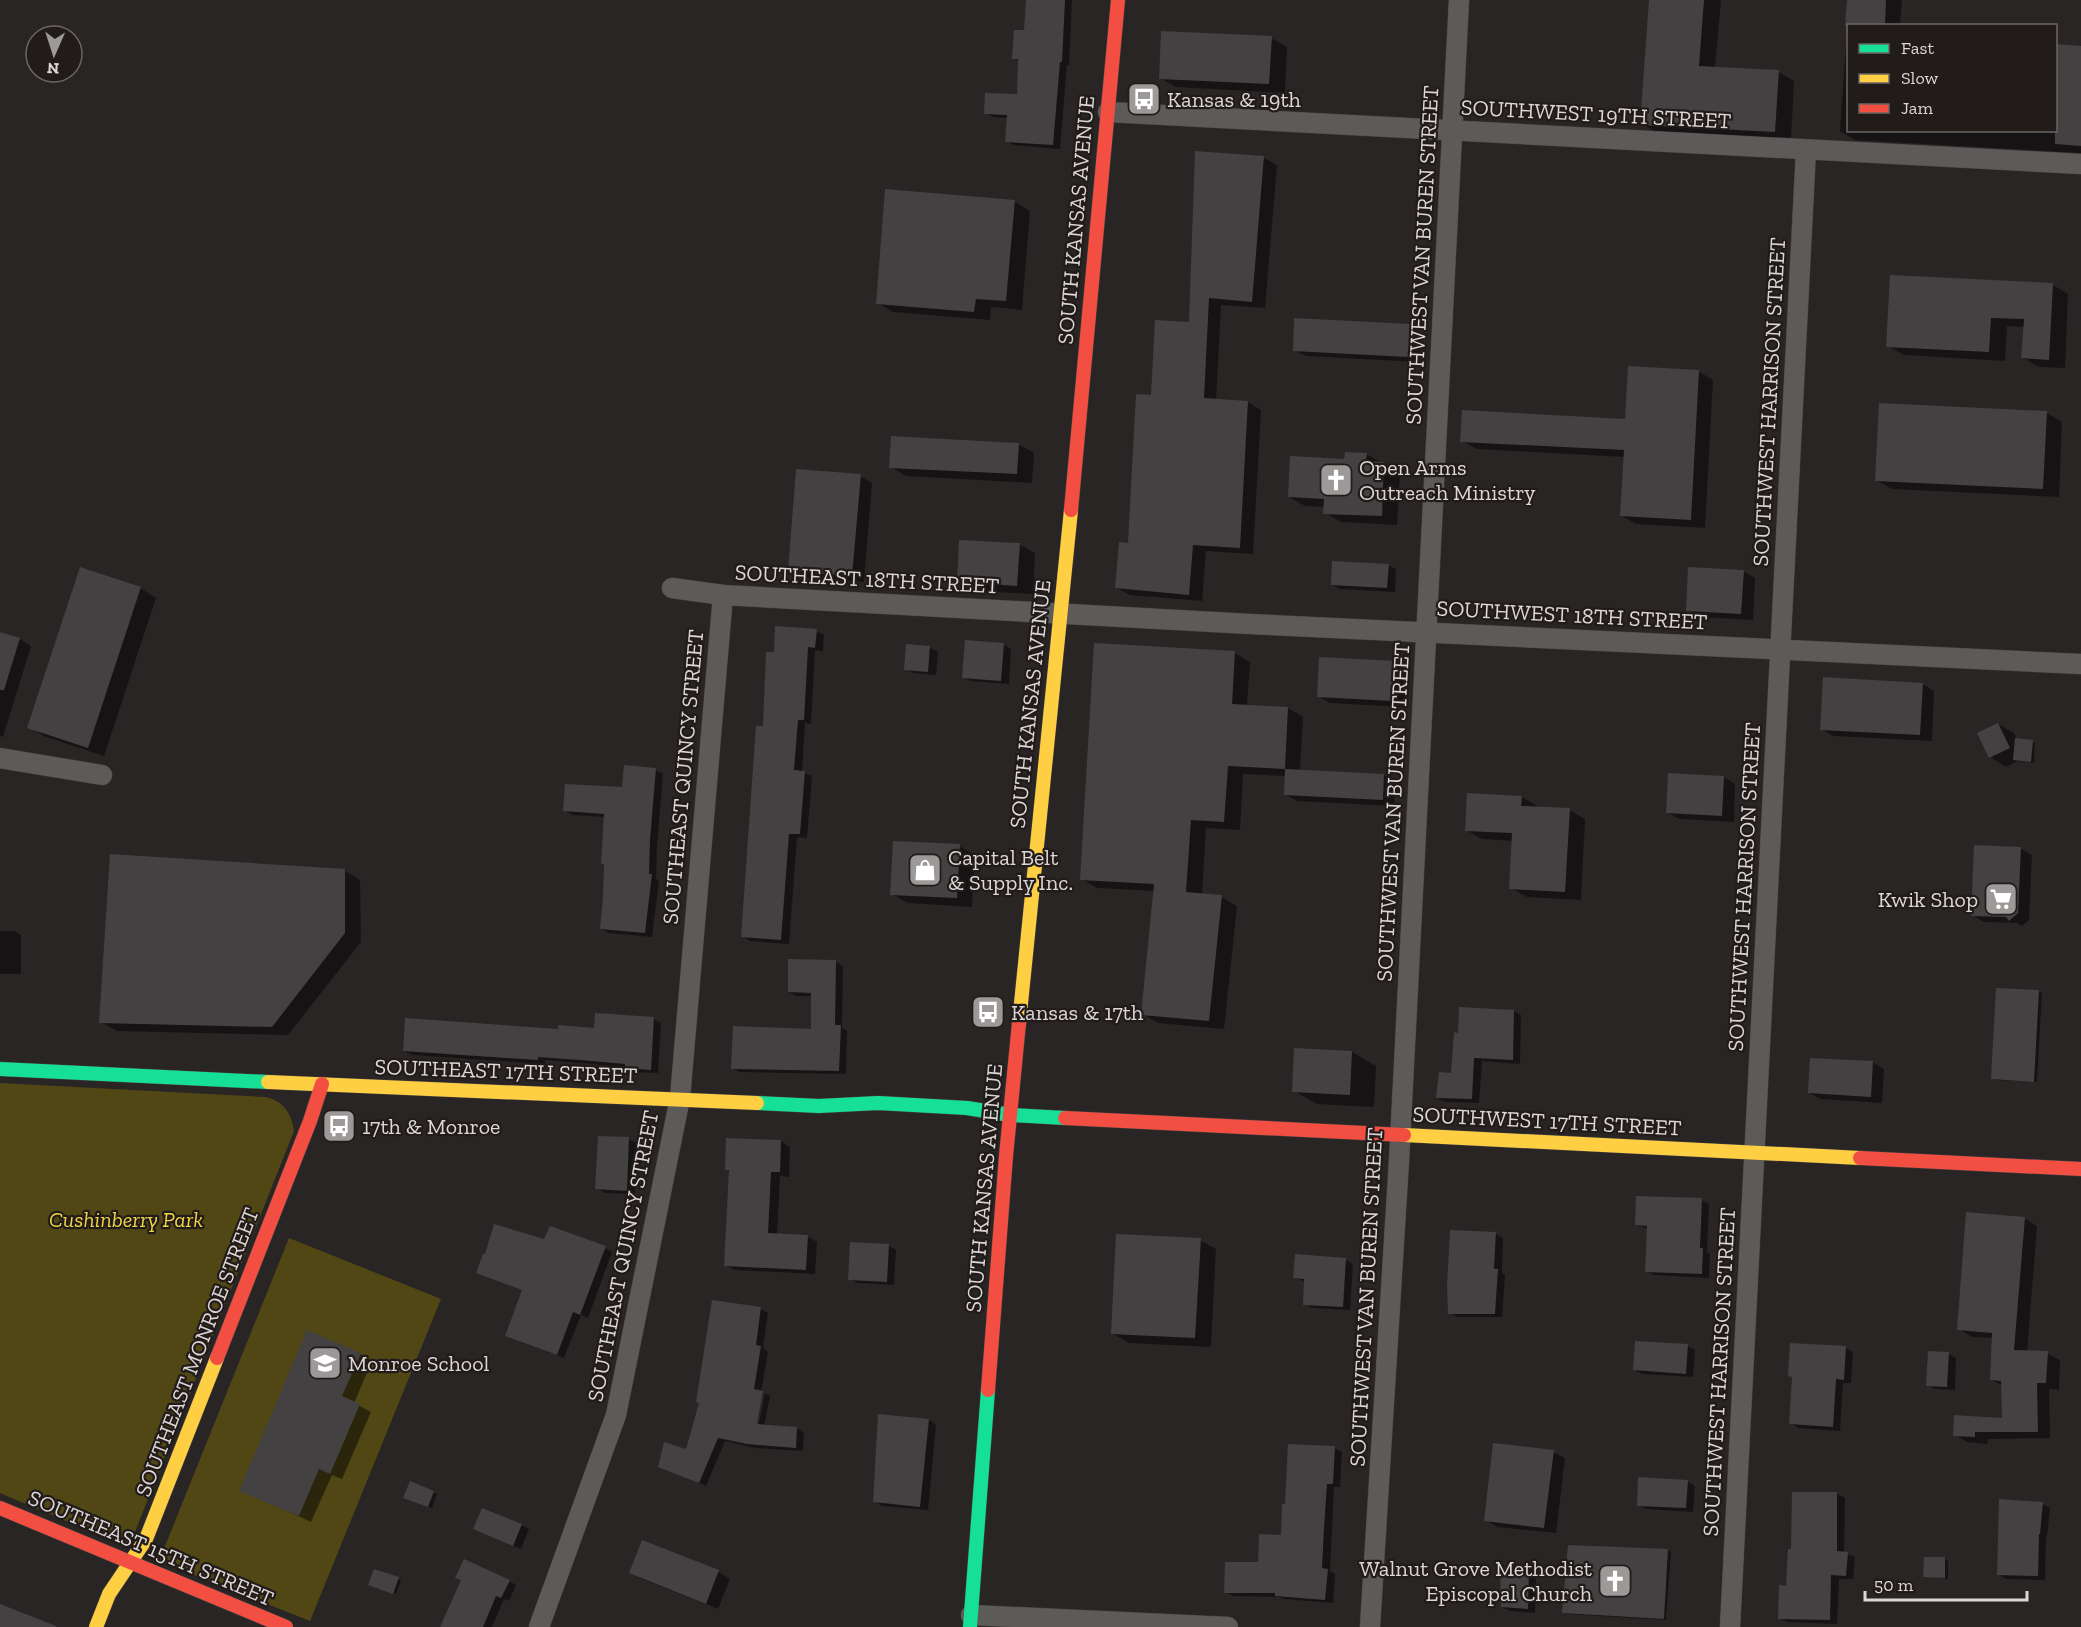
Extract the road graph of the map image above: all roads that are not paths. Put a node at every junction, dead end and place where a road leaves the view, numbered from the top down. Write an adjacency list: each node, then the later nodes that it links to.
1 (1118, 0): 3 (main road, SOUTH KANSAS AVENUE)
2 (1460, 0): 4 (street, SOUTHWEST VAN BUREN STREET)
3 (1108, 112): 4 (street, SOUTHWEST 19TH STREET); 9 (main road, SOUTH KANSAS AVENUE)
4 (1453, 131): 5 (street, SOUTHWEST 19TH STREET); 10 (street, SOUTHWEST VAN BUREN STREET)
5 (1806, 150): 6 (street, SOUTHWEST 19TH STREET); 11 (street, SOUTHWEST HARRISON STREET)
6 (2081, 164)
7 (672, 588): 8 (street, SOUTHEAST 18TH STREET)
8 (723, 595): 9 (street, SOUTHEAST 18TH STREET); 17 (street, SOUTHEAST QUINCY STREET)
9 (1060, 613): 10 (street, SOUTHWEST 18TH STREET); 18 (main road, SOUTH KANSAS AVENUE)
10 (1427, 632): 11 (street, SOUTHWEST 18TH STREET); 19 (street, SOUTHWEST VAN BUREN STREET)
11 (1781, 648): 12 (street, SOUTHWEST 18TH STREET); 20 (street, SOUTHWEST HARRISON STREET)
12 (2081, 664)
13 (0, 758): 14 (street)
14 (102, 775)
15 (0, 1069): 16 (main road, SOUTHEAST 17TH STREET)
16 (322, 1084): 17 (main road, SOUTHEAST 17TH STREET); 23 (main road, SOUTHEAST MONROE STREET)
17 (680, 1098): 18 (main road, SOUTHEAST 17TH STREET); 27 (street, SOUTHEAST QUINCY STREET)
18 (1010, 1115): 19 (main road, SOUTHWEST 17TH STREET); 24 (main road, SOUTH KANSAS AVENUE)
19 (1400, 1134): 20 (main road, SOUTHWEST 17TH STREET); 29 (street, SOUTHWEST VAN BUREN STREET)
20 (1754, 1152): 21 (main road, SOUTHWEST 17TH STREET); 30 (street, SOUTHWEST HARRISON STREET)
21 (2081, 1168)
22 (0, 1508): 23 (main road, SOUTHEAST 15TH STREET)
23 (129, 1563): 25 (main road, SOUTHEAST MONROE STREET); 26 (main road, SOUTHEAST 15TH STREET)
24 (971, 1621): 28 (street)
25 (96, 1627)
26 (286, 1627)
27 (539, 1627)
28 (1225, 1627)
29 (1370, 1627)
30 (1730, 1627)

